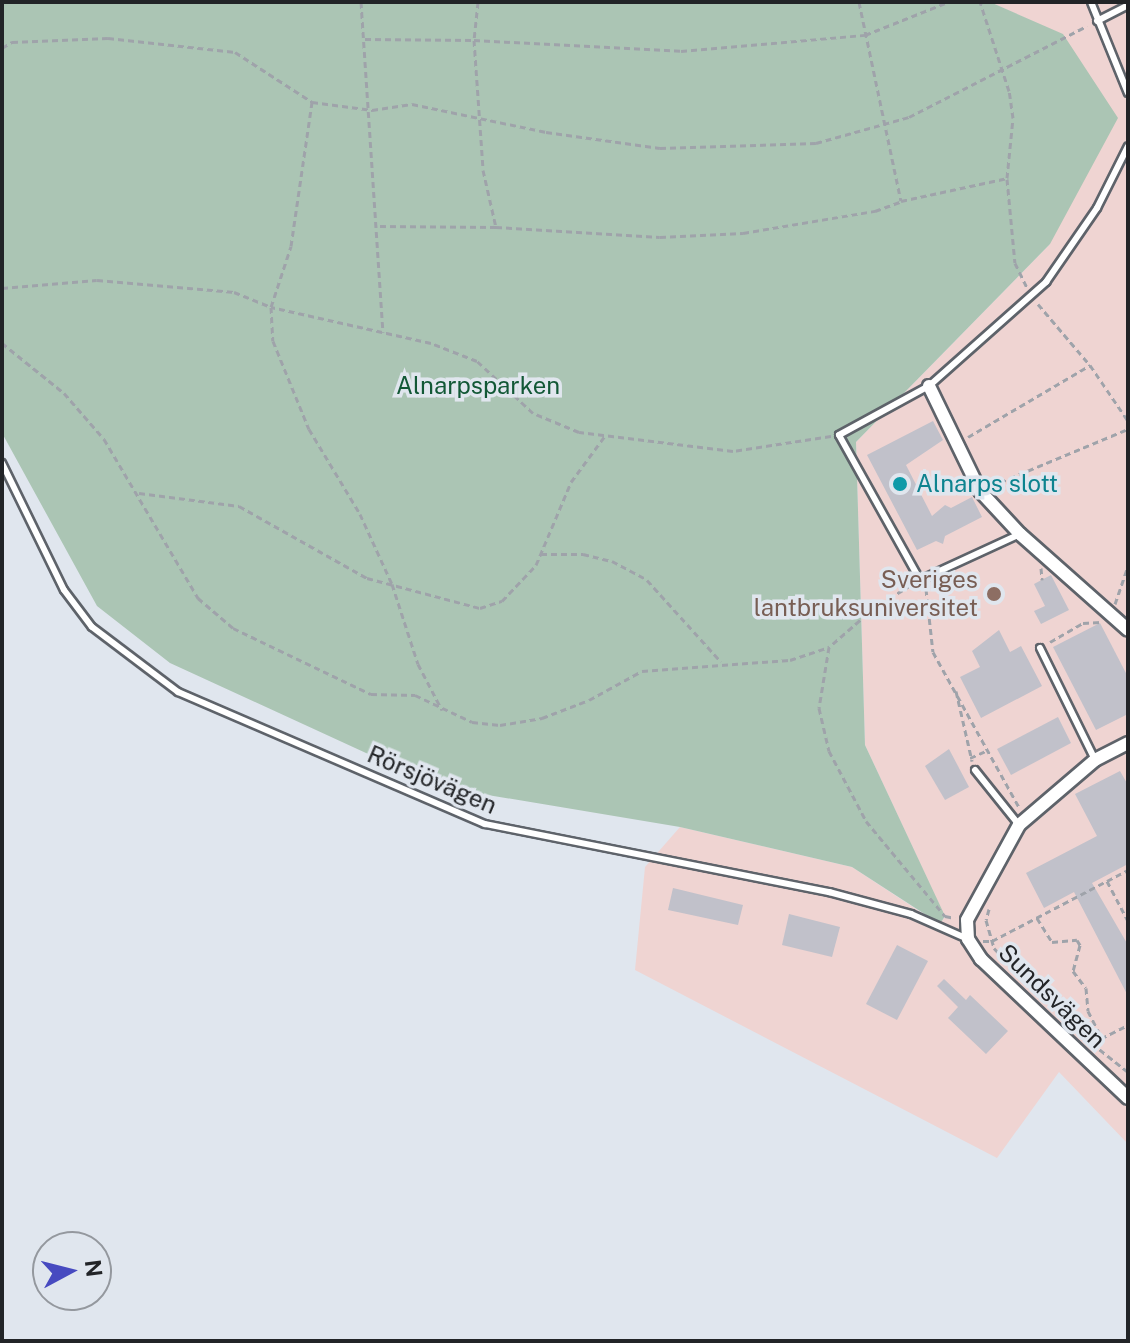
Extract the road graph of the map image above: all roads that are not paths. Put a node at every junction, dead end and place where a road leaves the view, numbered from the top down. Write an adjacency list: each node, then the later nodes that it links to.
1 (1091, 2): 3 (lane)
2 (1128, 5): 3 (lane)
3 (1097, 21): 4 (lane)
4 (1128, 93)
5 (1128, 146): 6 (lane)
6 (929, 386): 8 (street); 8 (lane)
7 (2, 463): 15 (lane, Rörsjövägen)
8 (1020, 534): 9 (street)
9 (1126, 626)
10 (1040, 648): 12 (lane)
11 (1128, 743): 12 (street)
12 (1095, 760): 14 (street)
13 (975, 770): 14 (lane)
14 (1022, 822): 15 (street, Sundsvägen)
15 (968, 939): 16 (street, Sundsvägen)
16 (1125, 1091)

